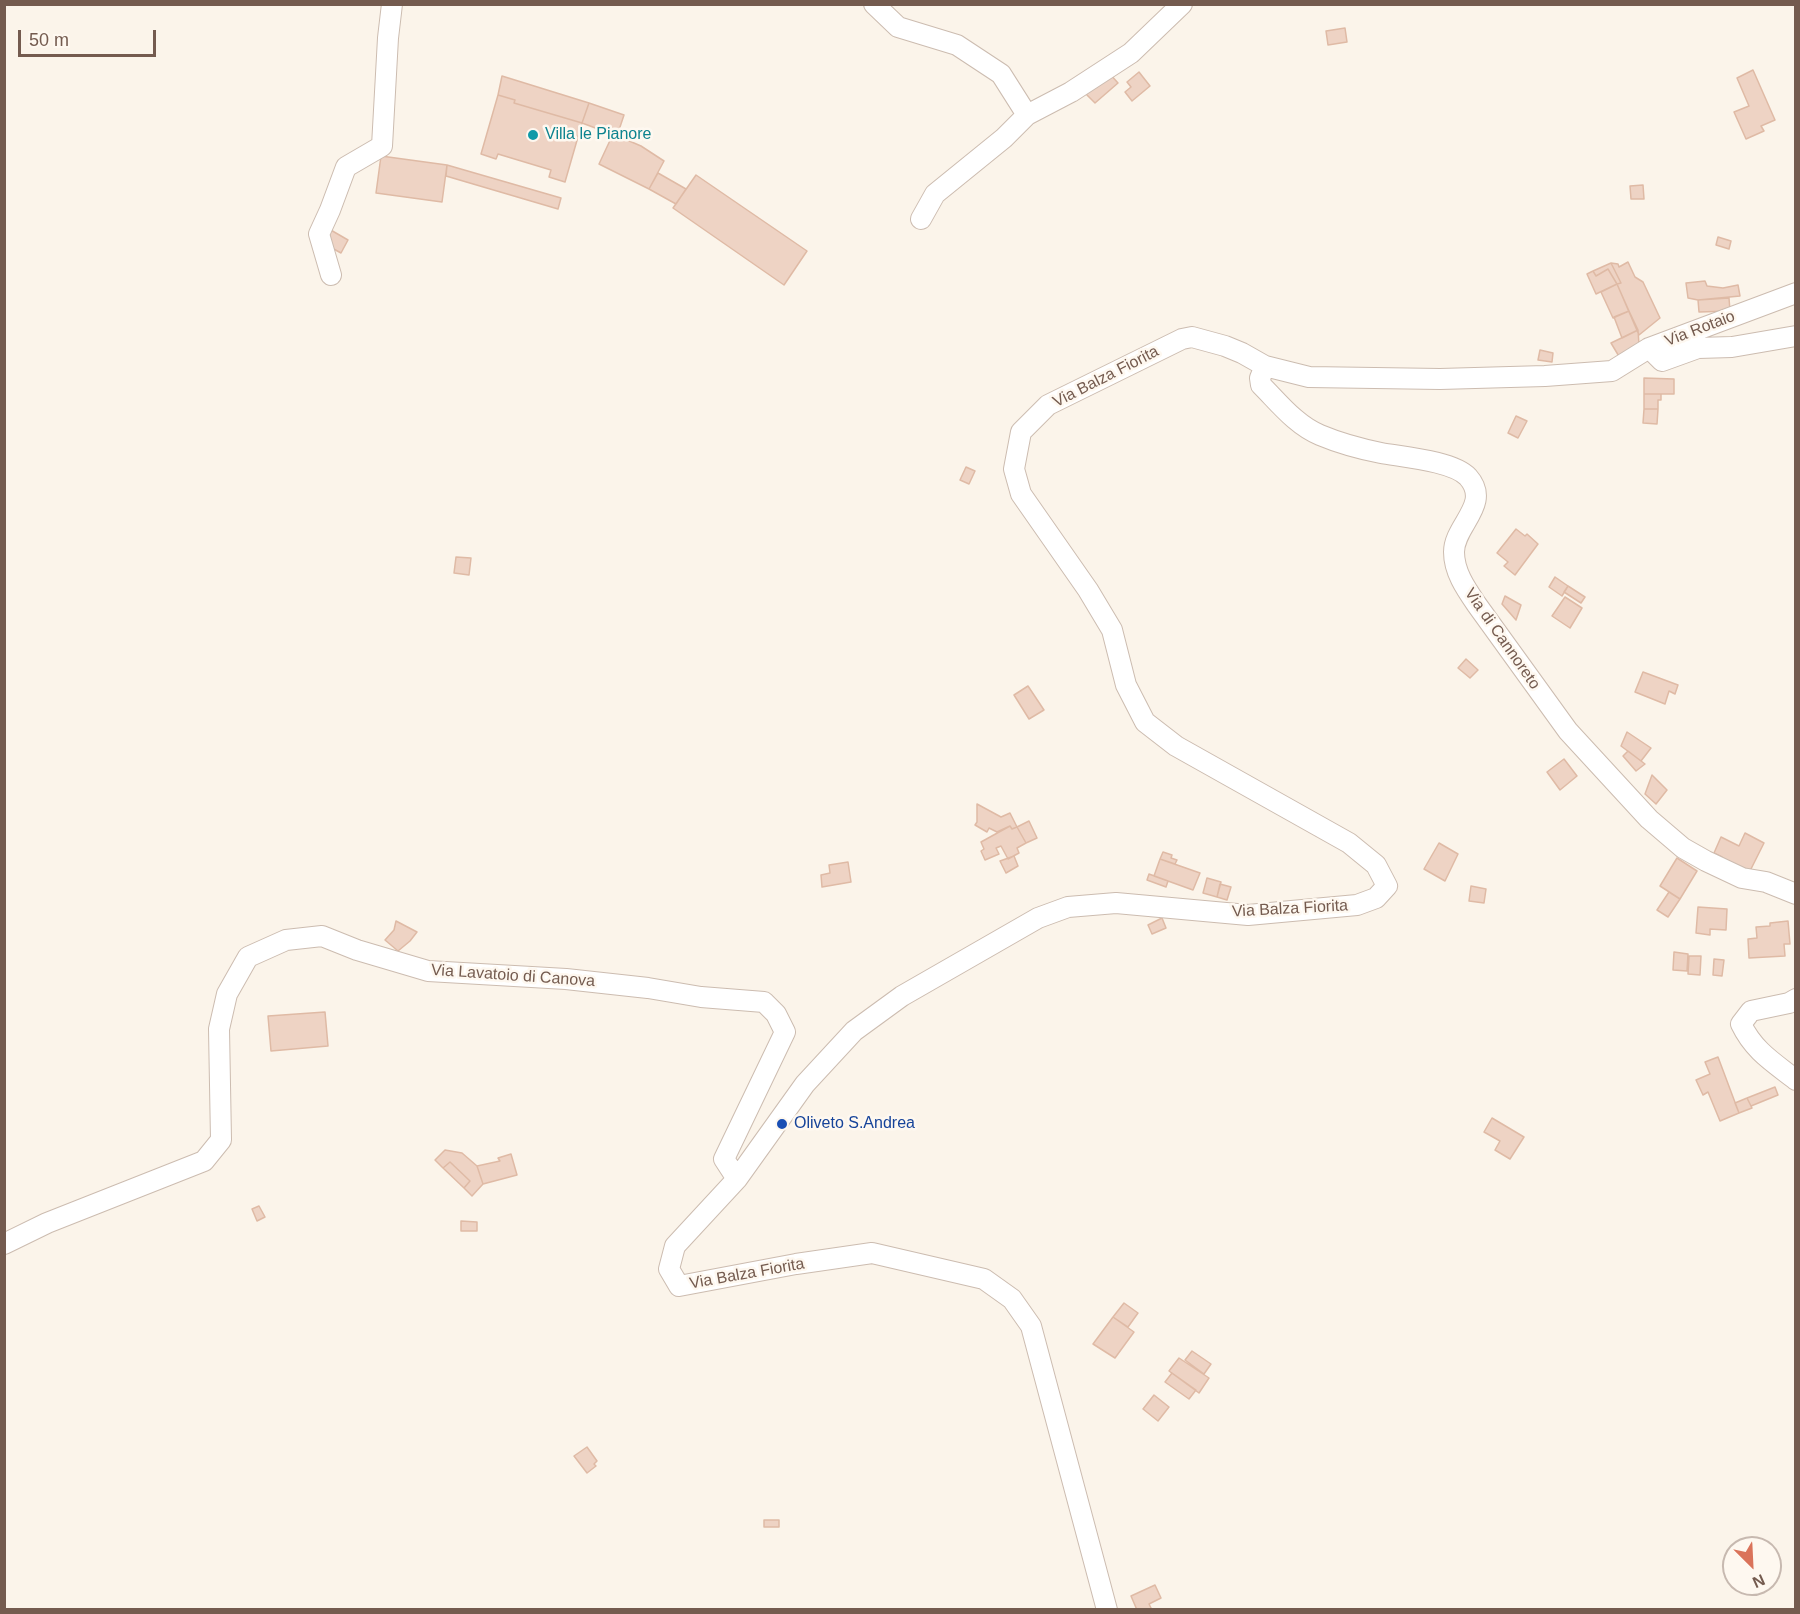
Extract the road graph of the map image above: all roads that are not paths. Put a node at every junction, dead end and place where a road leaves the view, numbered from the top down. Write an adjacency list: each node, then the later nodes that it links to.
1 (392, 4): 6 (street)
2 (874, 4): 4 (street)
3 (1182, 4): 4 (street)
4 (1027, 115): 5 (street)
5 (921, 219)
6 (332, 275)
7 (1796, 294): 9 (street, Via Rotaio)
8 (1796, 336): 9 (street, Via Rotaio)
9 (1649, 348): 10 (street, Via Balza Fiorita)
10 (1265, 366): 11 (street, Via di Cannoreto); 14 (street, Via Balza Fiorita)
11 (1796, 894)
12 (1796, 999): 13 (street)
13 (1796, 1080)
14 (737, 1179): 15 (street, Via Lavatoio di Canova); 16 (street, Via Balza Fiorita)
15 (4, 1244)
16 (1107, 1610)

